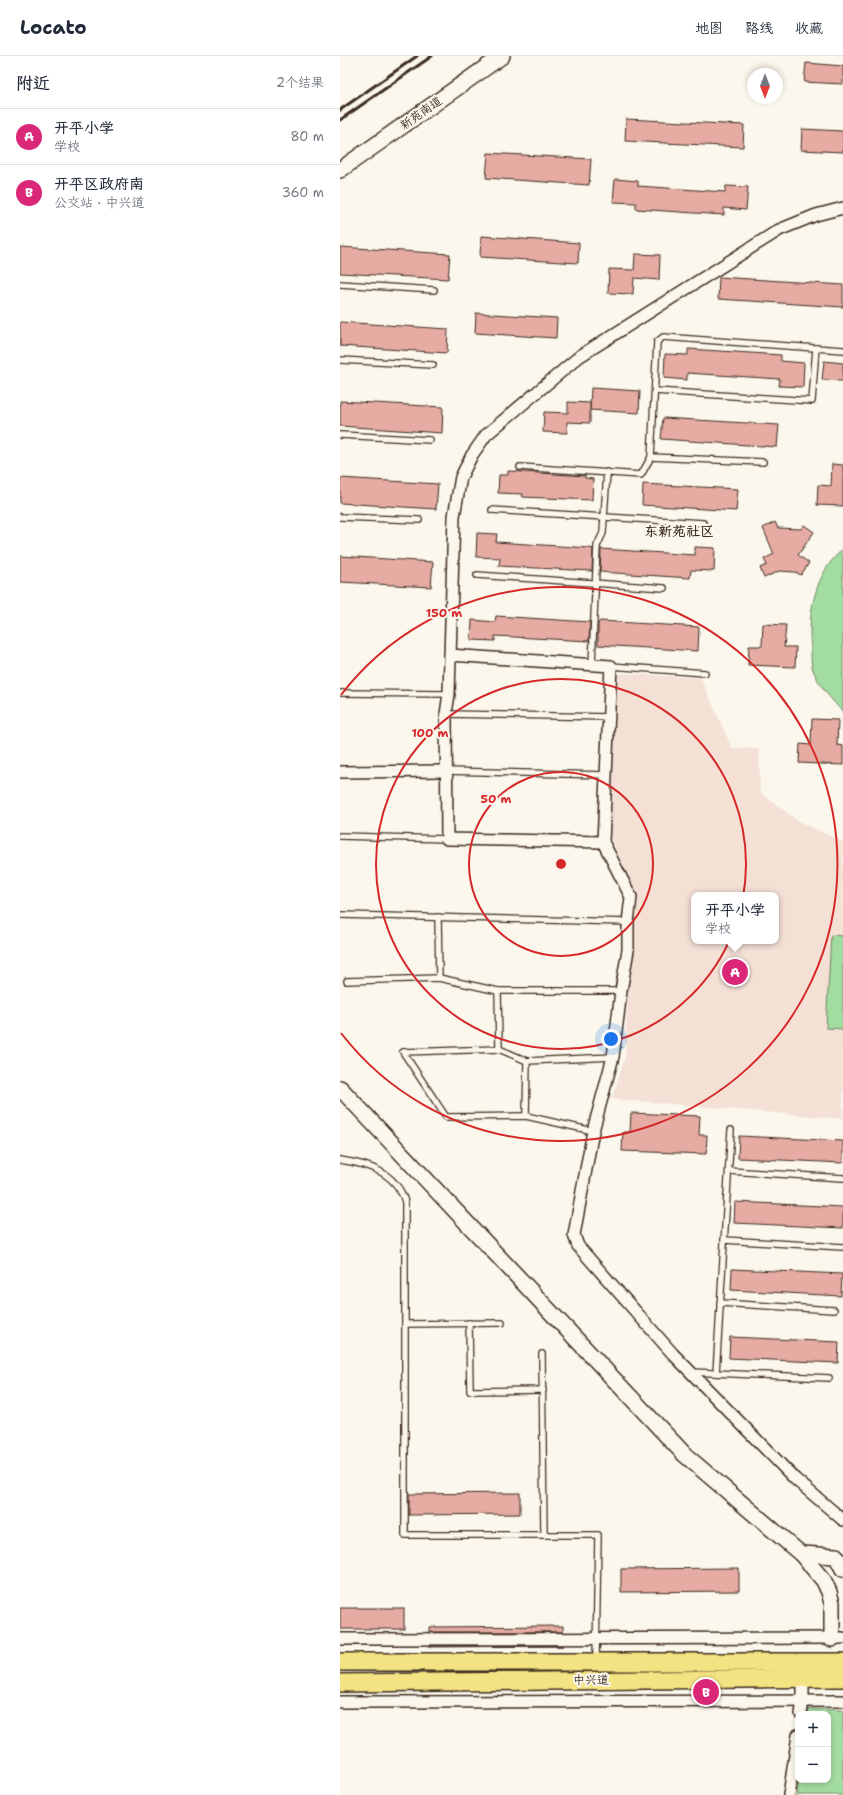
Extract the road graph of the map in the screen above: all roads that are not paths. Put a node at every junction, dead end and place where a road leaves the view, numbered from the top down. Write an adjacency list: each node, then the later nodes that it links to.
1 (502, 56): 2 (street, 新苑南道)
2 (340, 170)
3 (843, 208): 25 (street)
4 (340, 284): 5 (lane)
5 (434, 290)
6 (816, 348): 7 (lane); 10 (lane); 10 (lane)
7 (843, 350)
8 (340, 360): 9 (lane)
9 (434, 365)
10 (655, 391): 13 (lane)
11 (340, 435): 12 (lane)
12 (430, 440)
13 (651, 457): 14 (lane); 16 (lane)
14 (763, 462)
15 (520, 467): 16 (lane)
16 (606, 472): 19 (lane)
17 (492, 510): 19 (lane)
18 (340, 517): 20 (lane)
19 (604, 517): 21 (lane); 23 (lane)
20 (419, 520)
21 (703, 523)
22 (477, 575): 23 (lane)
23 (595, 583): 24 (lane); 26 (lane)
24 (664, 588)
25 (450, 655): 26 (street); 30 (street)
26 (592, 665): 27 (street)
27 (611, 666): 28 (lane); 32 (street)
28 (705, 674)
29 (340, 693): 30 (lane)
30 (449, 694): 31 (street)
31 (446, 714): 32 (lane); 33 (street)
32 (610, 717): 35 (street)
33 (446, 771): 34 (street); 35 (lane); 37 (street)
34 (340, 772)
35 (607, 775): 38 (street)
36 (340, 836): 37 (lane)
37 (447, 839): 38 (street)
38 (603, 842): 41 (street)
39 (340, 915): 40 (lane)
40 (438, 917): 41 (lane); 42 (lane)
41 (628, 922): 45 (street)
42 (438, 978): 43 (lane); 44 (lane)
43 (347, 981)
44 (498, 991): 45 (lane); 46 (lane)
45 (621, 991): 47 (street)
46 (499, 1049): 48 (lane); 50 (lane)
47 (613, 1057): 48 (lane); 52 (street)
48 (527, 1061): 50 (lane)
49 (340, 1088): 70 (street)
50 (526, 1116): 52 (lane)
51 (731, 1130): 54 (lane)
52 (593, 1131): 64 (street)
53 (340, 1160): 62 (lane)
54 (729, 1171): 55 (lane); 56 (lane)
55 (843, 1178)
56 (724, 1240): 57 (lane); 58 (lane)
57 (843, 1247)
58 (720, 1303): 59 (lane); 65 (lane)
59 (834, 1310)
60 (469, 1323): 61 (lane); 62 (lane); 67 (lane)
61 (502, 1323)
62 (405, 1324): 69 (lane)
63 (542, 1354): 67 (lane)
64 (691, 1372): 65 (lane); 68 (street)
65 (716, 1373): 66 (lane)
66 (829, 1378)
67 (542, 1390): 69 (lane)
68 (843, 1520)
69 (544, 1535): 75 (lane)
70 (801, 1554): 71 (street); 72 (street)
71 (843, 1568)
72 (838, 1638): 73 (street)
73 (340, 1639)
74 (340, 1662): 75 (main road, 中兴道)
75 (596, 1662): 76 (main road, 中兴道)
76 (843, 1662)
77 (803, 1678): 78 (main road, 中兴道); 79 (main road, 中兴道); 80 (street)
78 (843, 1678)
79 (340, 1683)
80 (803, 1700): 81 (street); 82 (street); 83 (street)
81 (843, 1700)
82 (340, 1702)
83 (801, 1711)
84 (796, 1747): 85 (street)
85 (789, 1795)

